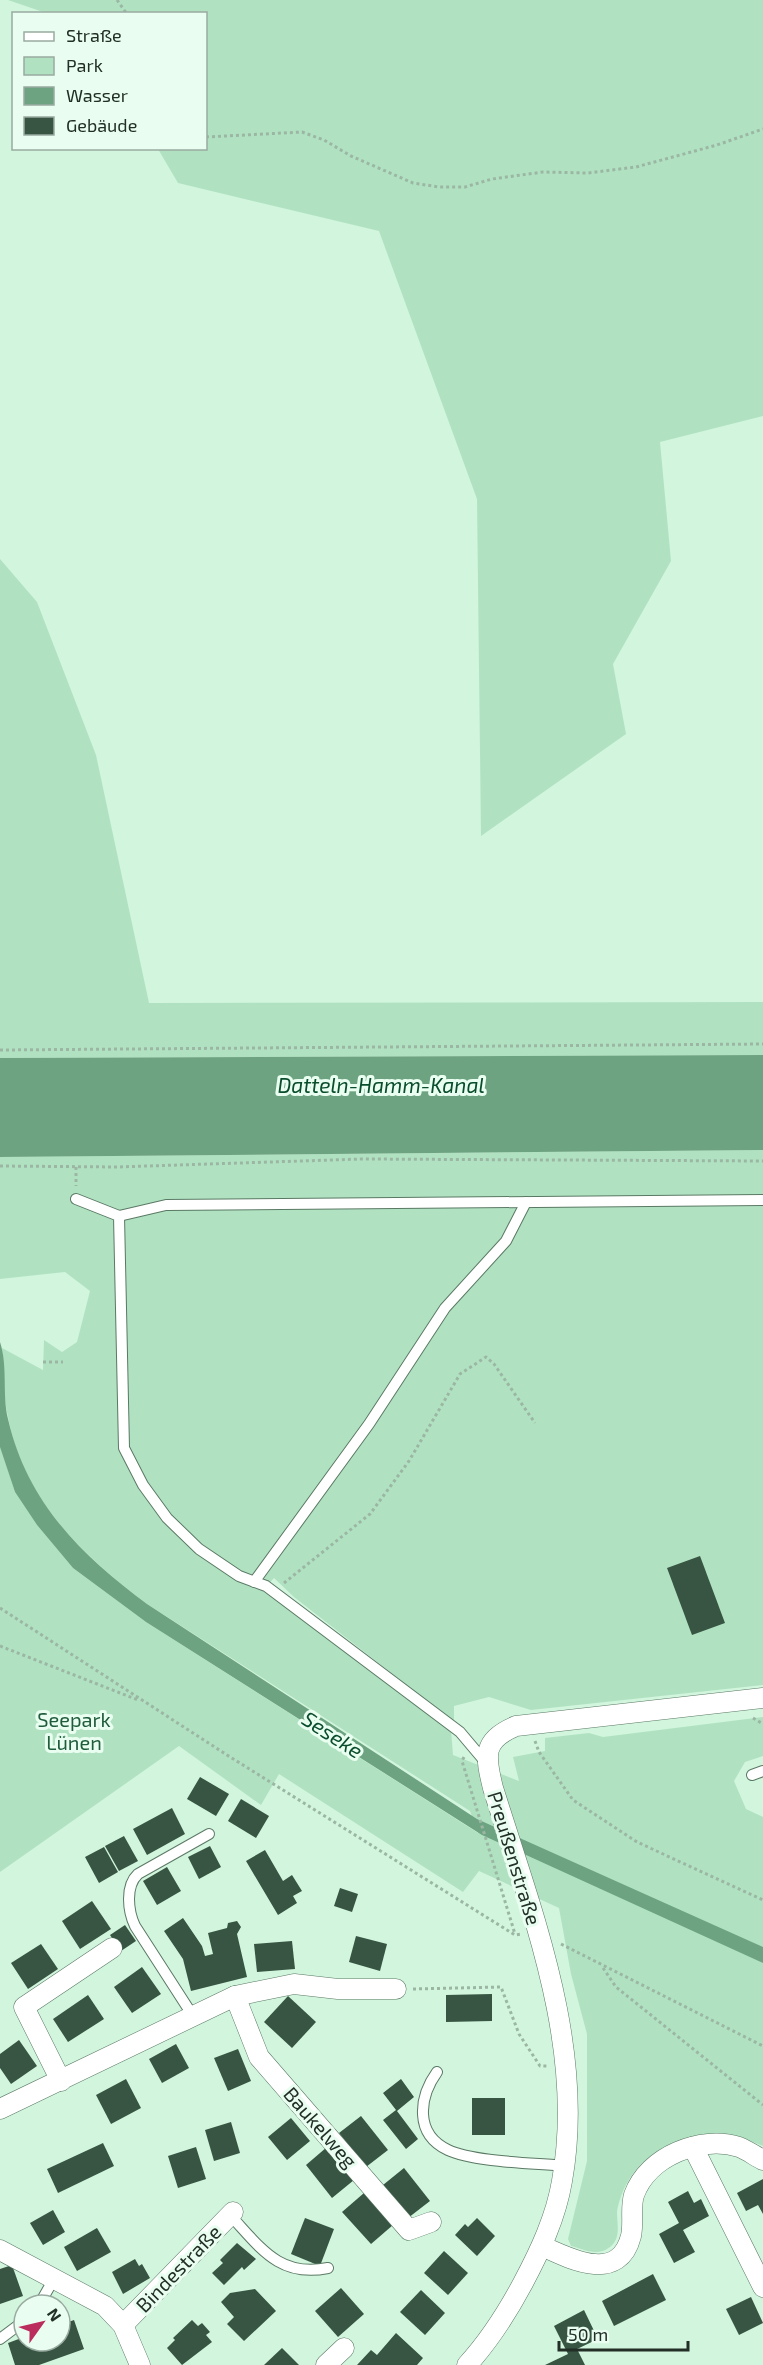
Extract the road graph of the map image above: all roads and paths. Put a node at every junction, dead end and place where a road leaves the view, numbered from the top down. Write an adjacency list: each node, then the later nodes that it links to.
1 (763, 129): 2 (path)
2 (207, 137)
3 (763, 1044): 4 (path)
4 (0, 1050)
5 (763, 1161): 7 (path)
6 (0, 1166): 7 (path)
7 (76, 1167): 8 (path)
8 (76, 1186)
9 (76, 1199): 12 (lane)
10 (763, 1200): 11 (lane)
11 (526, 1202): 12 (lane); 16 (lane)
12 (118, 1216): 16 (lane)
13 (43, 1362): 14 (path)
14 (63, 1362)
15 (535, 1423): 17 (path)
16 (254, 1582): 17 (lane)
17 (273, 1591): 24 (lane)
18 (0, 1608): 21 (path)
19 (0, 1646): 21 (path)
20 (763, 1698): 24 (street, Preußenstraße)
21 (144, 1702): 28 (path)
22 (534, 1737): 26 (path)
23 (466, 1751): 28 (path)
24 (487, 1764): 27 (street, Preußenstraße)
25 (209, 1834): 33 (lane)
26 (763, 1900)
27 (536, 1927): 28 (path); 30 (path); 35 (street, Preußenstraße)
28 (515, 1935)
29 (112, 1948): 37 (street)
30 (602, 1966): 34 (path); 38 (path)
31 (396, 1989): 32 (street); 35 (path)
32 (235, 1996): 33 (street); 44 (street, Baukelweg)
33 (193, 2016): 37 (street)
34 (763, 2046)
35 (566, 2066): 42 (street, Preußenstraße)
36 (437, 2072): 42 (lane)
37 (61, 2081): 39 (street)
38 (763, 2105)
39 (0, 2109)
40 (693, 2147): 41 (street); 45 (street); 49 (street)
41 (763, 2160)
42 (564, 2166): 45 (street, Preußenstraße)
43 (232, 2213): 47 (lane); 51 (street, Bindestraße)
44 (431, 2222)
45 (542, 2246): 55 (street, Preußenstraße)
46 (0, 2250): 48 (street, Bindestraße)
47 (328, 2268)
48 (56, 2277): 50 (lane); 51 (street, Bindestraße)
49 (763, 2288)
50 (46, 2293)
51 (123, 2325): 53 (street, Bindestraße)
52 (344, 2348): 54 (street)
53 (140, 2365)
54 (326, 2365)
55 (467, 2365)

